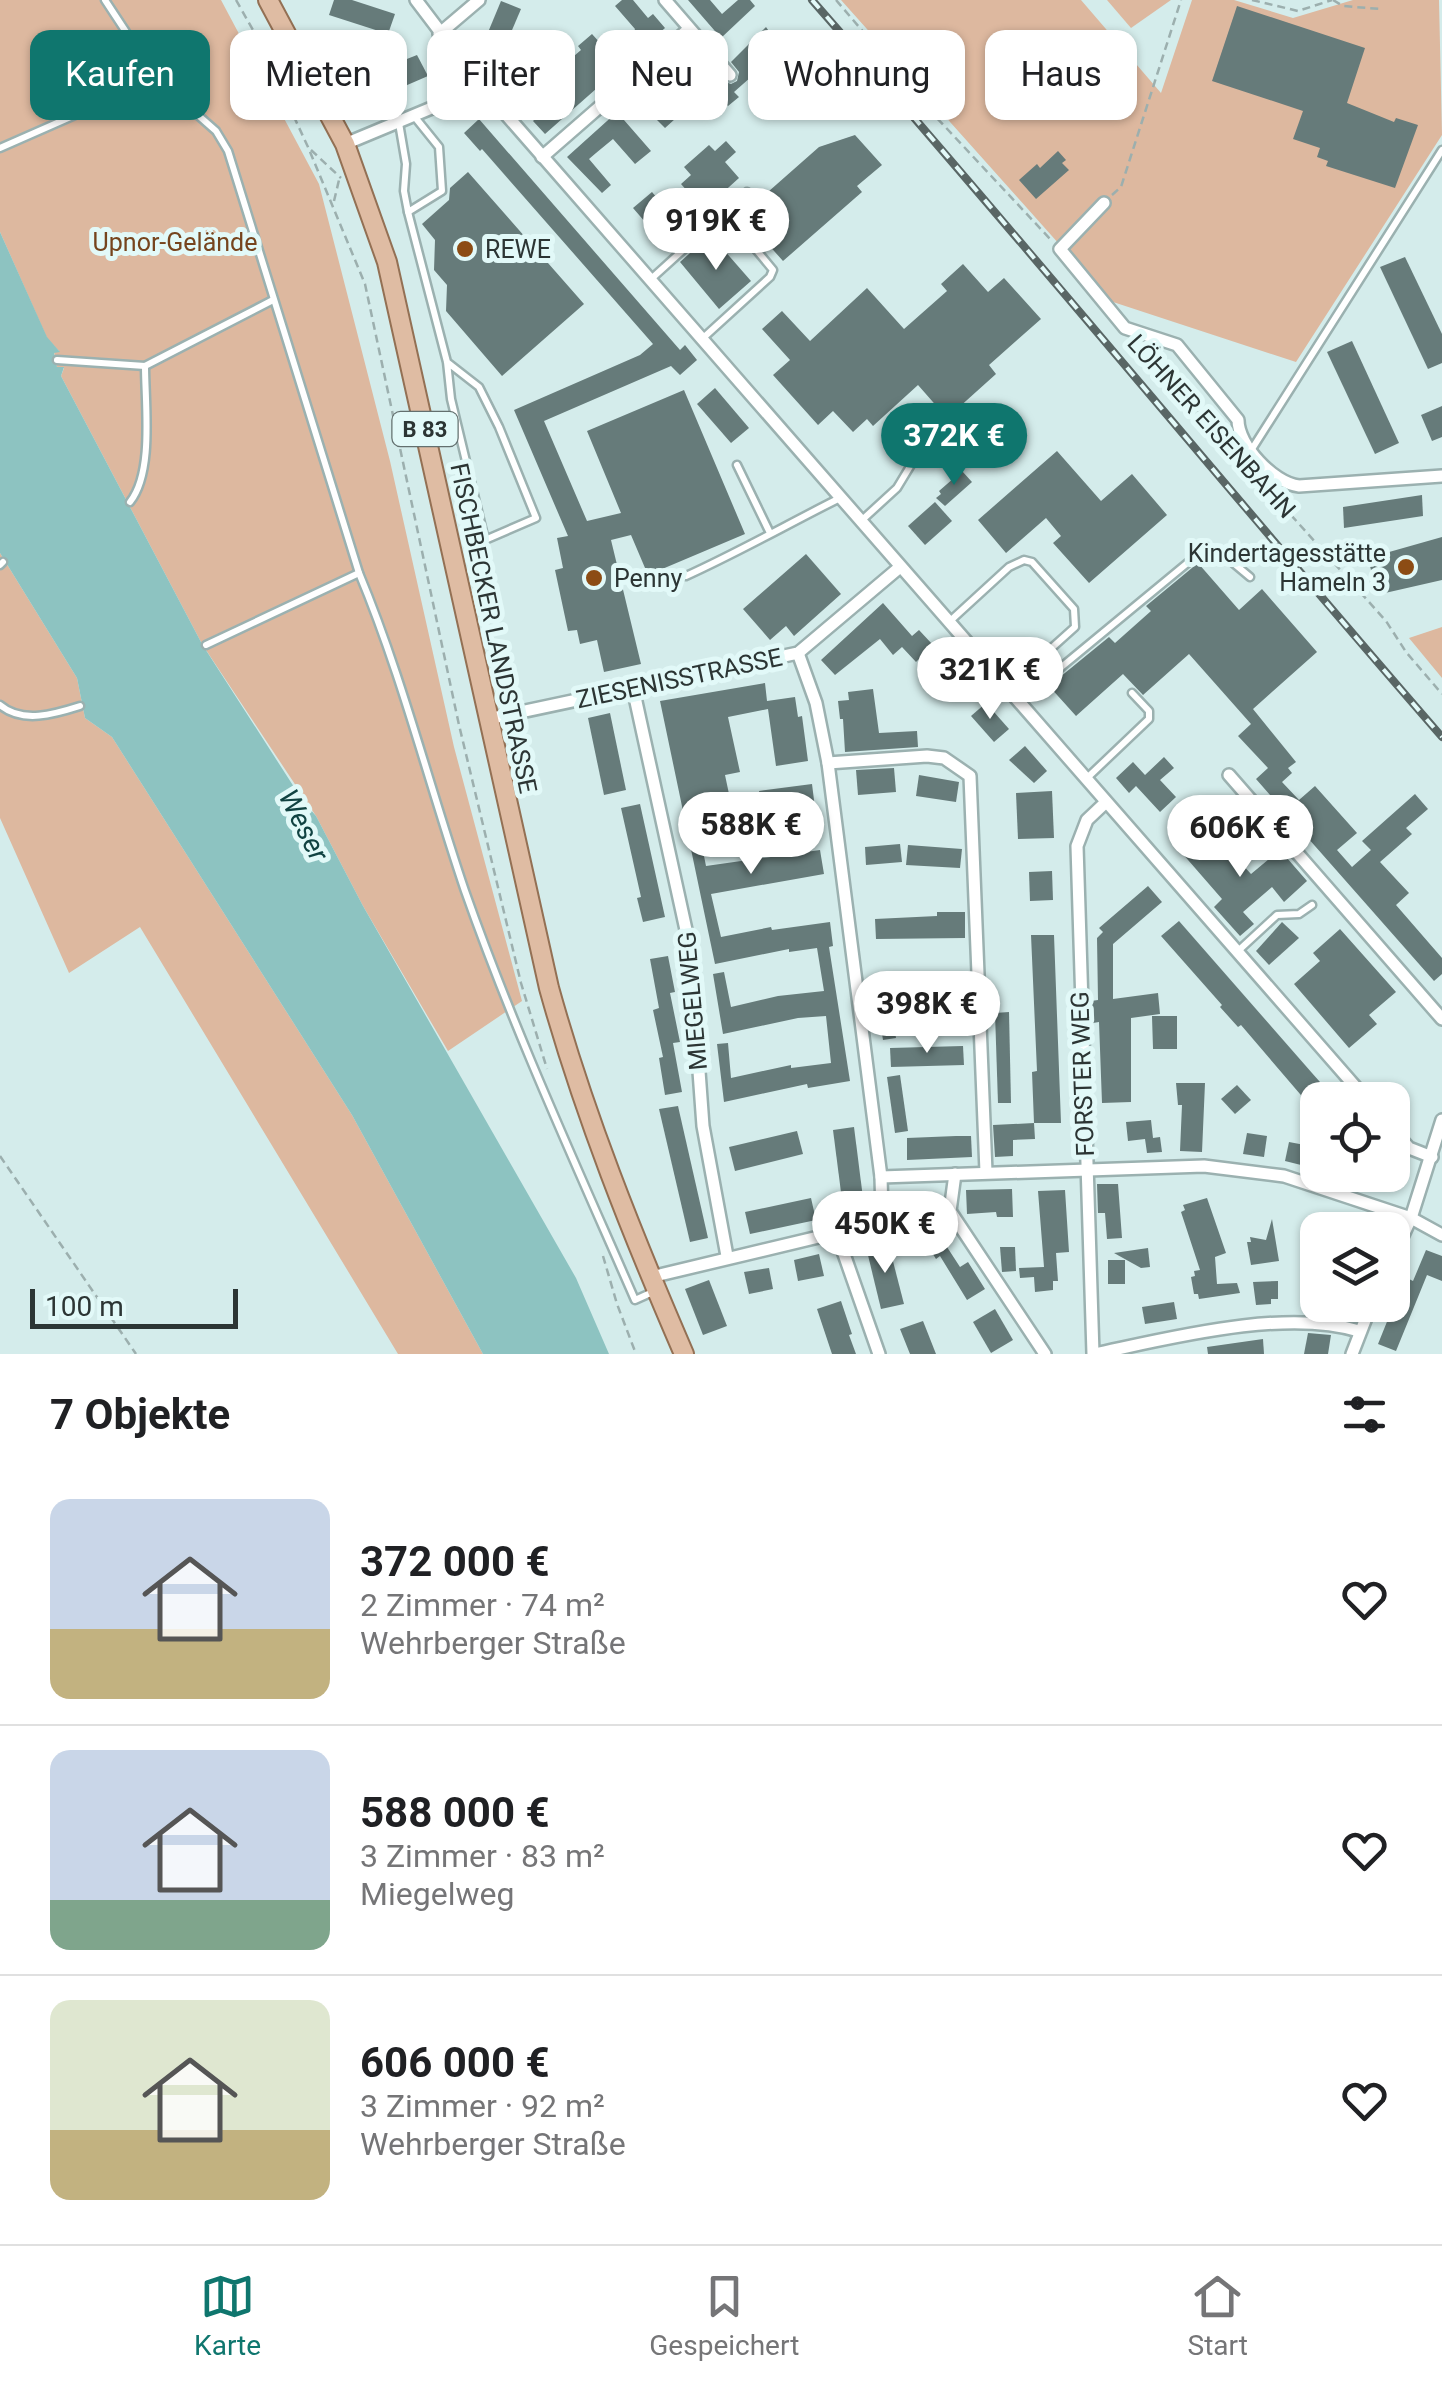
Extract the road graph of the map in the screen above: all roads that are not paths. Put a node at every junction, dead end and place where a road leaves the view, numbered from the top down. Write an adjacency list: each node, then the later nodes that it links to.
1 (105, 0): 6 (lane)
2 (268, 0): 17 (main road, FISCHBECKER LANDSTRASSE / B 83)
3 (416, 0): 7 (street)
4 (480, 0): 8 (street)
5 (665, 0): 9 (street)
6 (125, 30)
7 (436, 30)
8 (444, 30)
9 (689, 30)
10 (427, 111): 12 (street)
11 (595, 111): 20 (street)
12 (414, 116): 16 (street); 23 (lane)
13 (64, 120): 18 (lane)
14 (203, 120): 26 (lane)
15 (510, 120): 20 (street)
16 (399, 122): 17 (street); 23 (lane)
17 (345, 144): 52 (main road, FISCHBECKER LANDSTRASSE / B 83)
18 (0, 148)
19 (1442, 150): 32 (lane)
20 (542, 157): 25 (street)
21 (747, 192): 25 (lane)
22 (1104, 203): 32 (street, LÖHNER EISENBAHN)
23 (408, 212): 29 (lane)
24 (740, 229): 27 (lane)
25 (649, 281): 27 (street)
26 (273, 300): 30 (lane); 40 (lane)
27 (701, 340): 35 (street)
28 (57, 360): 30 (lane)
29 (447, 362): 29 (lane)
30 (146, 366): 36 (lane)
31 (948, 426): 37 (lane)
32 (1252, 450): 34 (street)
33 (737, 465): 38 (lane)
34 (1442, 476)
35 (840, 498): 37 (street); 38 (lane)
36 (130, 502)
37 (860, 522): 39 (street)
38 (770, 533): 41 (lane)
39 (900, 567): 43 (street); 45 (street, ZIESENISSTRASSE)
40 (359, 573): 44 (lane); 74 (lane)
41 (686, 576)
42 (1250, 577): 49 (lane)
43 (948, 622): 47 (street); 47 (lane)
44 (206, 645)
45 (798, 653): 46 (street, ZIESENISSTRASSE); 53 (street)
46 (633, 688): 52 (street, ZIESENISSTRASSE); 73 (street, MIEGELWEG)
47 (1006, 689): 49 (street)
48 (1132, 693): 55 (lane)
49 (1018, 703): 55 (street)
50 (0, 705): 51 (lane)
51 (80, 706)
52 (488, 720): 74 (main road, FISCHBECKER LANDSTRASSE / B 83)
53 (828, 764): 65 (street); 67 (street)
54 (1229, 775): 59 (street)
55 (1085, 780): 56 (street)
56 (1105, 803): 58 (street); 64 (street, FORSTER WEG)
57 (1312, 905): 58 (lane)
58 (1238, 951): 60 (street)
59 (1442, 1019)
60 (1352, 1082)
61 (1442, 1120): 63 (street)
62 (1410, 1148): 63 (street)
63 (1432, 1157): 69 (street)
64 (1085, 1169): 65 (street); 69 (street); 80 (street, FORSTER WEG)
65 (986, 1172): 66 (street)
66 (956, 1174): 67 (street); 68 (street)
67 (881, 1177): 70 (street)
68 (950, 1210): 70 (street); 79 (street)
69 (1411, 1218): 72 (street)
70 (876, 1223): 71 (street)
71 (837, 1234): 73 (street); 78 (street)
72 (1442, 1235)
73 (727, 1256): 74 (street)
74 (654, 1284): 77 (main road, B 83)
75 (1363, 1322): 76 (street)
76 (1359, 1332): 80 (street); 81 (street)
77 (684, 1354)
78 (879, 1354)
79 (1045, 1354)
80 (1094, 1354)
81 (1352, 1354)

